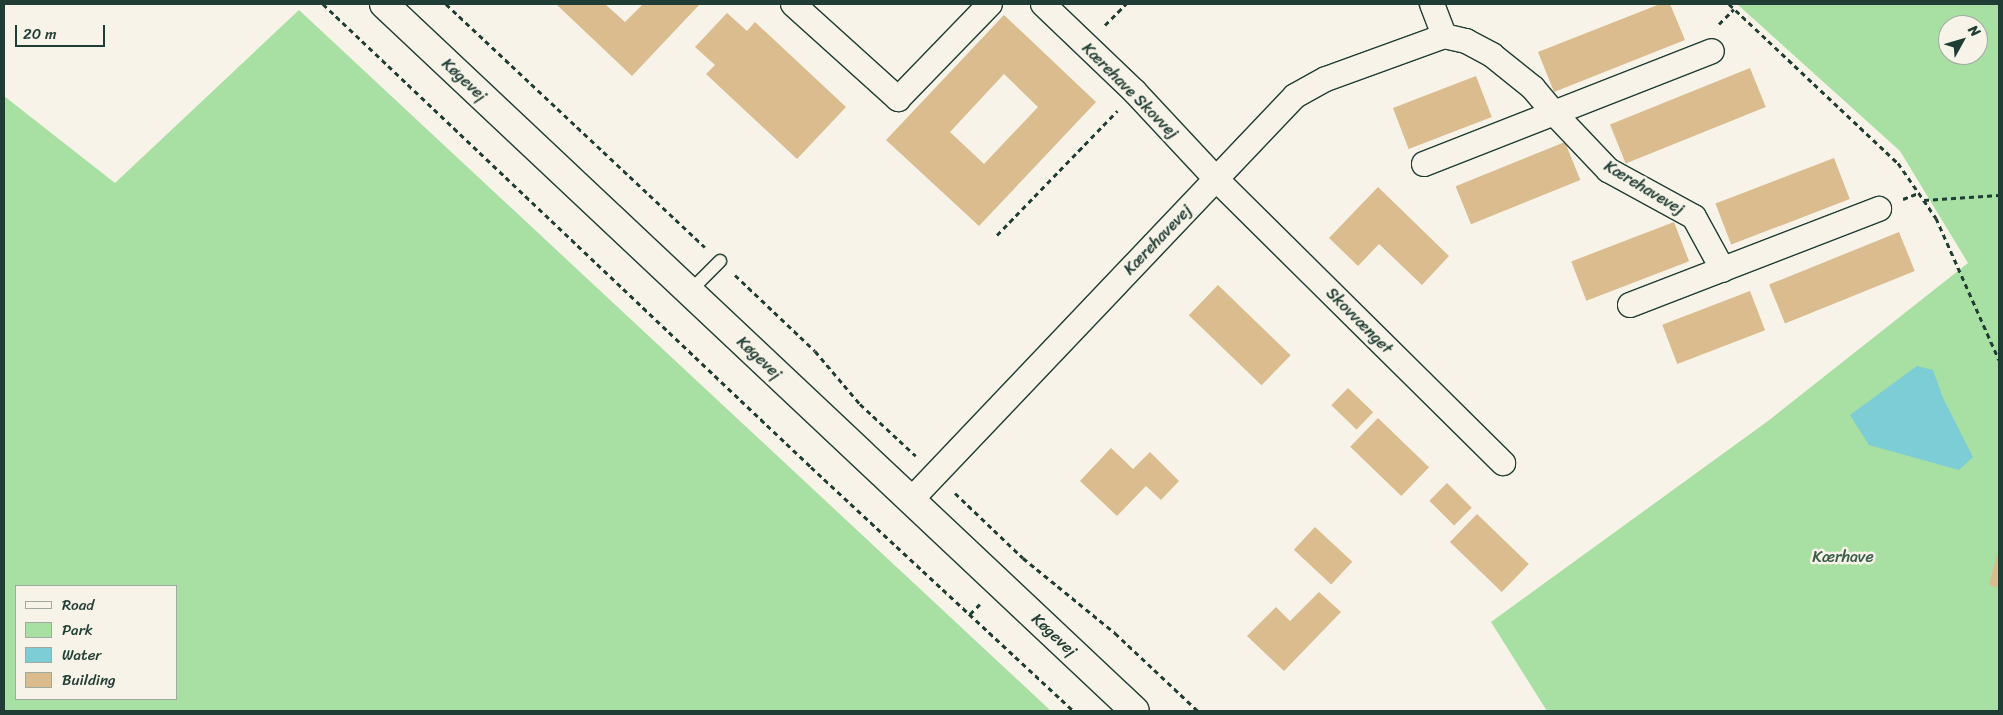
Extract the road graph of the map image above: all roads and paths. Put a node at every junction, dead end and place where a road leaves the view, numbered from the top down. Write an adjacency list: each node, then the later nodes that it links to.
1 (323, 4): 27 (path)
2 (384, 4): 21 (main road, Køgevej)
3 (446, 4): 19 (path)
4 (793, 4): 5 (street)
5 (990, 4)
6 (1042, 4): 11 (street, Kærehave Skovvej)
7 (1432, 4): 9 (street)
8 (1729, 4): 16 (path)
9 (1444, 36): 12 (street, Kærehavevej); 14 (street, Kærehavevej)
10 (1712, 51): 12 (street)
11 (1135, 92): 14 (street, Kærehave Skovvej); 18 (path)
12 (1554, 113): 13 (street); 20 (street, Kærehavevej)
13 (1424, 164)
14 (1216, 179): 24 (street, Skovvænget); 25 (street, Kærehavevej)
15 (1999, 195): 16 (path)
16 (1923, 200): 23 (path)
17 (1879, 209): 20 (street)
18 (997, 235)
19 (720, 261): 21 (lane); 25 (path)
20 (1723, 270): 22 (street)
21 (689, 292): 26 (main road, Køgevej)
22 (1630, 305)
23 (1999, 360)
24 (1503, 462)
25 (936, 474): 26 (street, Kærehavevej); 29 (path)
26 (911, 500): 28 (main road, Køgevej)
27 (1074, 711)
28 (1135, 711)
29 (1198, 711)

